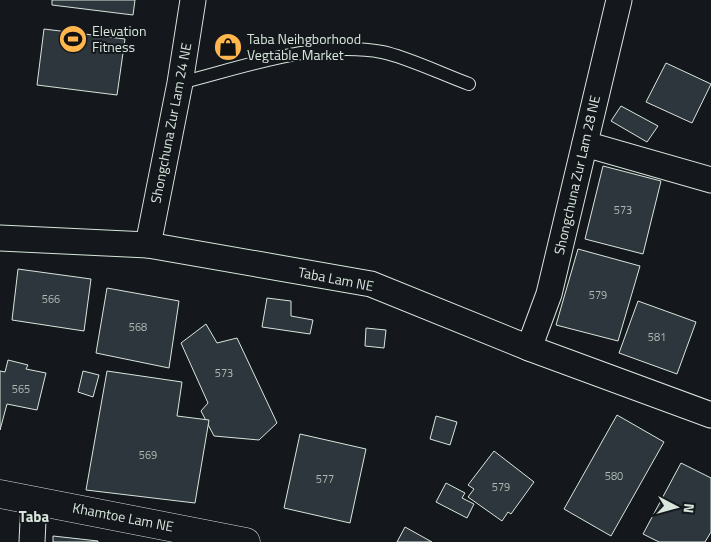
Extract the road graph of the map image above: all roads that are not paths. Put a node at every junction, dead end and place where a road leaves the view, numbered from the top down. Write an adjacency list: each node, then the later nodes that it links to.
1 (193, 0): 3 (street, Shongchuna Zur Lam 24 NE)
2 (619, 0): 5 (street, Shongchuna Zur Lam 28 NE)
3 (180, 83): 4 (lane); 8 (street, Shongchuna Zur Lam 24 NE)
4 (469, 84)
5 (584, 144): 6 (street); 9 (street, Shongchuna Zur Lam 28 NE)
6 (711, 180)
7 (0, 238): 8 (street, Taba Lam NE)
8 (148, 245): 9 (street, Taba Lam NE)
9 (529, 348): 10 (street, Taba Lam NE)
10 (711, 415)
11 (0, 494): 12 (main road, Khamtoe Lam NE)
12 (34, 500): 13 (street); 14 (main road, Khamtoe Lam NE)
13 (32, 542)
14 (246, 542)

